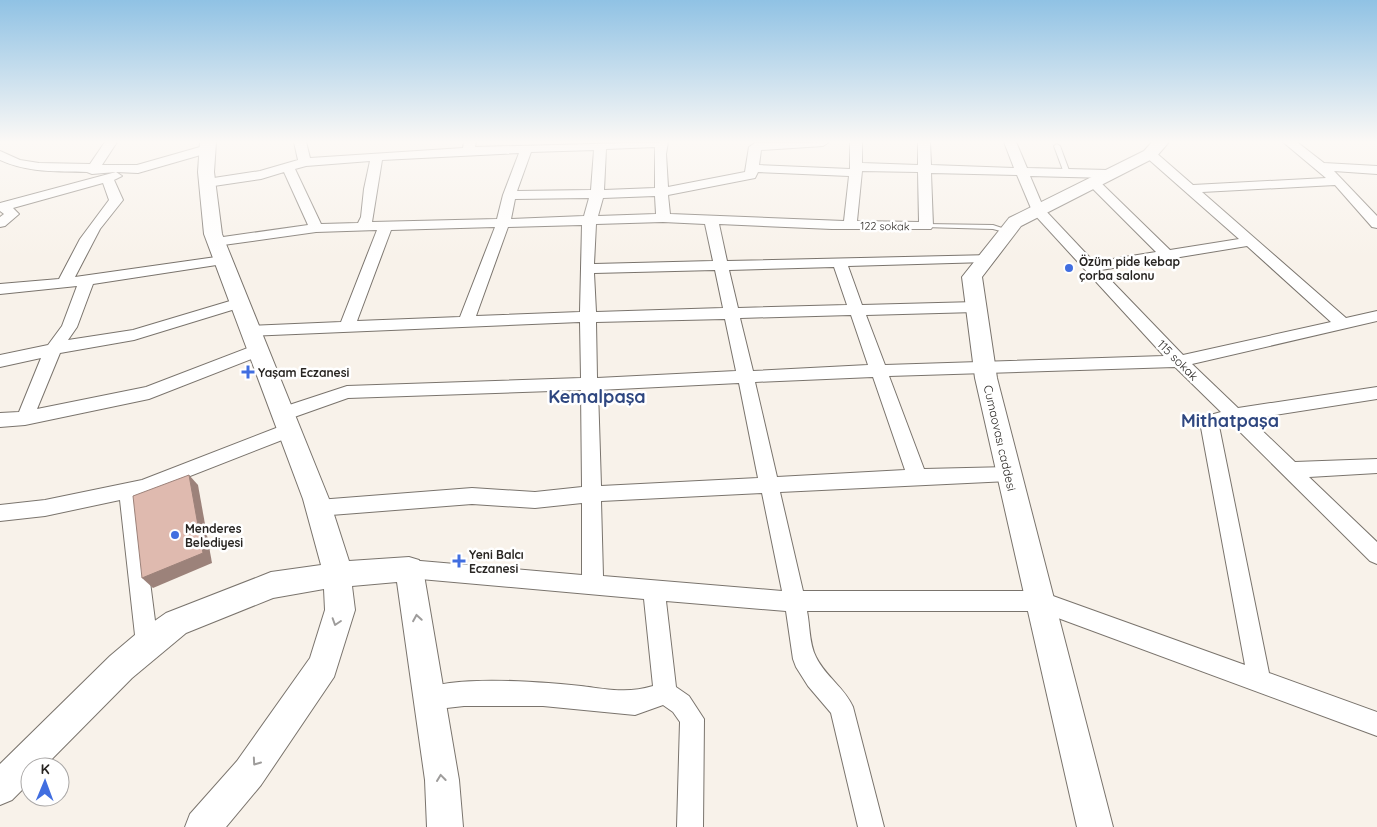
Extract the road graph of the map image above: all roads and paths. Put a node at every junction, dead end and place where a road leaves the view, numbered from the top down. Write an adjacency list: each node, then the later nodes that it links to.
1 (98, 181): 22 (street)
2 (108, 181): 45 (street)
3 (223, 181): 17 (street)
4 (294, 181): 34 (street)
5 (371, 181): 33 (street)
6 (514, 181): 21 (street)
7 (598, 181): 20 (street)
8 (661, 181): 19 (street)
9 (722, 181): 19 (street)
10 (855, 181): 30 (street)
11 (924, 181): 32 (street, 122 sokak)
12 (1026, 181): 23 (street, 115 sokak)
13 (1096, 181): 23 (main road, Cumaovası caddesi)
14 (1103, 181): 38 (street)
15 (1181, 181): 18 (street)
16 (1338, 181): 18 (street); 27 (street)
17 (207, 183): 37 (main road)
18 (1188, 190): 36 (street)
19 (662, 192): 20 (street); 24 (street)
20 (597, 194): 21 (street); 25 (street)
21 (509, 195): 29 (street)
22 (2, 207): 28 (street)
23 (1038, 210): 35 (main road, Cumaovası caddesi); 42 (street, 115 sokak)
24 (663, 218): 25 (street, 122 sokak); 26 (street, 122 sokak)
25 (590, 220): 29 (street, 122 sokak); 43 (street)
26 (711, 220): 30 (street, 122 sokak); 41 (street)
27 (1375, 220)
28 (0, 223)
29 (503, 223): 31 (street, 122 sokak); 53 (street)
30 (850, 225): 32 (street, 122 sokak)
31 (386, 226): 33 (street, 122 sokak); 55 (street)
32 (926, 226): 35 (lane)
33 (363, 227): 34 (street, 122 sokak)
34 (316, 228): 37 (street, 122 sokak)
35 (1008, 231): 39 (main road, Cumaovası caddesi)
36 (1250, 241): 38 (street); 54 (street)
37 (220, 251): 44 (street, 122 sokak); 47 (main road)
38 (1167, 255): 42 (street)
39 (987, 258): 40 (street); 48 (main road, Cumaovası caddesi)
40 (839, 261): 41 (street); 49 (street)
41 (721, 265): 43 (street); 50 (street)
42 (1090, 267): 59 (street, 115 sokak)
43 (587, 269): 52 (street)
44 (87, 280): 45 (street, 122 sokak); 57 (street)
45 (65, 283): 46 (street, 122 sokak)
46 (0, 289)
47 (240, 303): 56 (main road); 57 (street)
48 (976, 307): 49 (street); 60 (main road, Cumaovası caddesi)
49 (857, 309): 50 (street); 61 (street)
50 (732, 312): 52 (street); 62 (street)
51 (1377, 316): 54 (street)
52 (588, 317): 53 (street); 63 (street)
53 (466, 322): 55 (street)
54 (1344, 324): 59 (street)
55 (347, 327): 56 (street)
56 (254, 340): 66 (street); 68 (main road)
57 (52, 350): 58 (street); 66 (street)
58 (0, 361)
59 (1180, 361): 60 (street); 65 (street, 115 sokak)
60 (984, 366): 61 (street); 71 (main road, Cumaovası caddesi)
61 (879, 370): 62 (street); 72 (street)
62 (746, 376): 63 (street); 73 (street)
63 (590, 384): 68 (street); 75 (street)
64 (1377, 393): 65 (street)
65 (1235, 415): 70 (street, 115 sokak); 86 (street)
66 (26, 418): 67 (street)
67 (0, 420)
68 (286, 422): 74 (street); 76 (main road)
69 (1377, 466): 70 (street)
70 (1291, 470): 78 (street, 115 sokak)
71 (1009, 474): 72 (street); 84 (main road, Cumaovası caddesi)
72 (917, 477): 73 (street)
73 (770, 485): 75 (street); 83 (street)
74 (129, 490): 77 (street); 85 (street)
75 (592, 494): 76 (street); 81 (street)
76 (318, 508): 80 (main road)
77 (0, 513)
78 (1377, 555)
79 (409, 569): 80 (main road); 81 (street); 88 (main road, one-way to 79)
80 (336, 574): 85 (main road); 91 (main road, one-way to 91)
81 (593, 585): 82 (street)
82 (654, 590): 83 (street); 87 (street)
83 (795, 601): 84 (street); 94 (street)
84 (1039, 601): 86 (street); 95 (main road, Cumaovası caddesi)
85 (147, 644): 90 (main road)
86 (1259, 682): 89 (street)
87 (665, 693): 88 (street); 93 (street)
88 (429, 698): 92 (main road, one-way to 88)
89 (1377, 724)
90 (0, 788)
91 (203, 827)
92 (445, 827)
93 (690, 827)
94 (871, 827)
95 (1095, 827)

